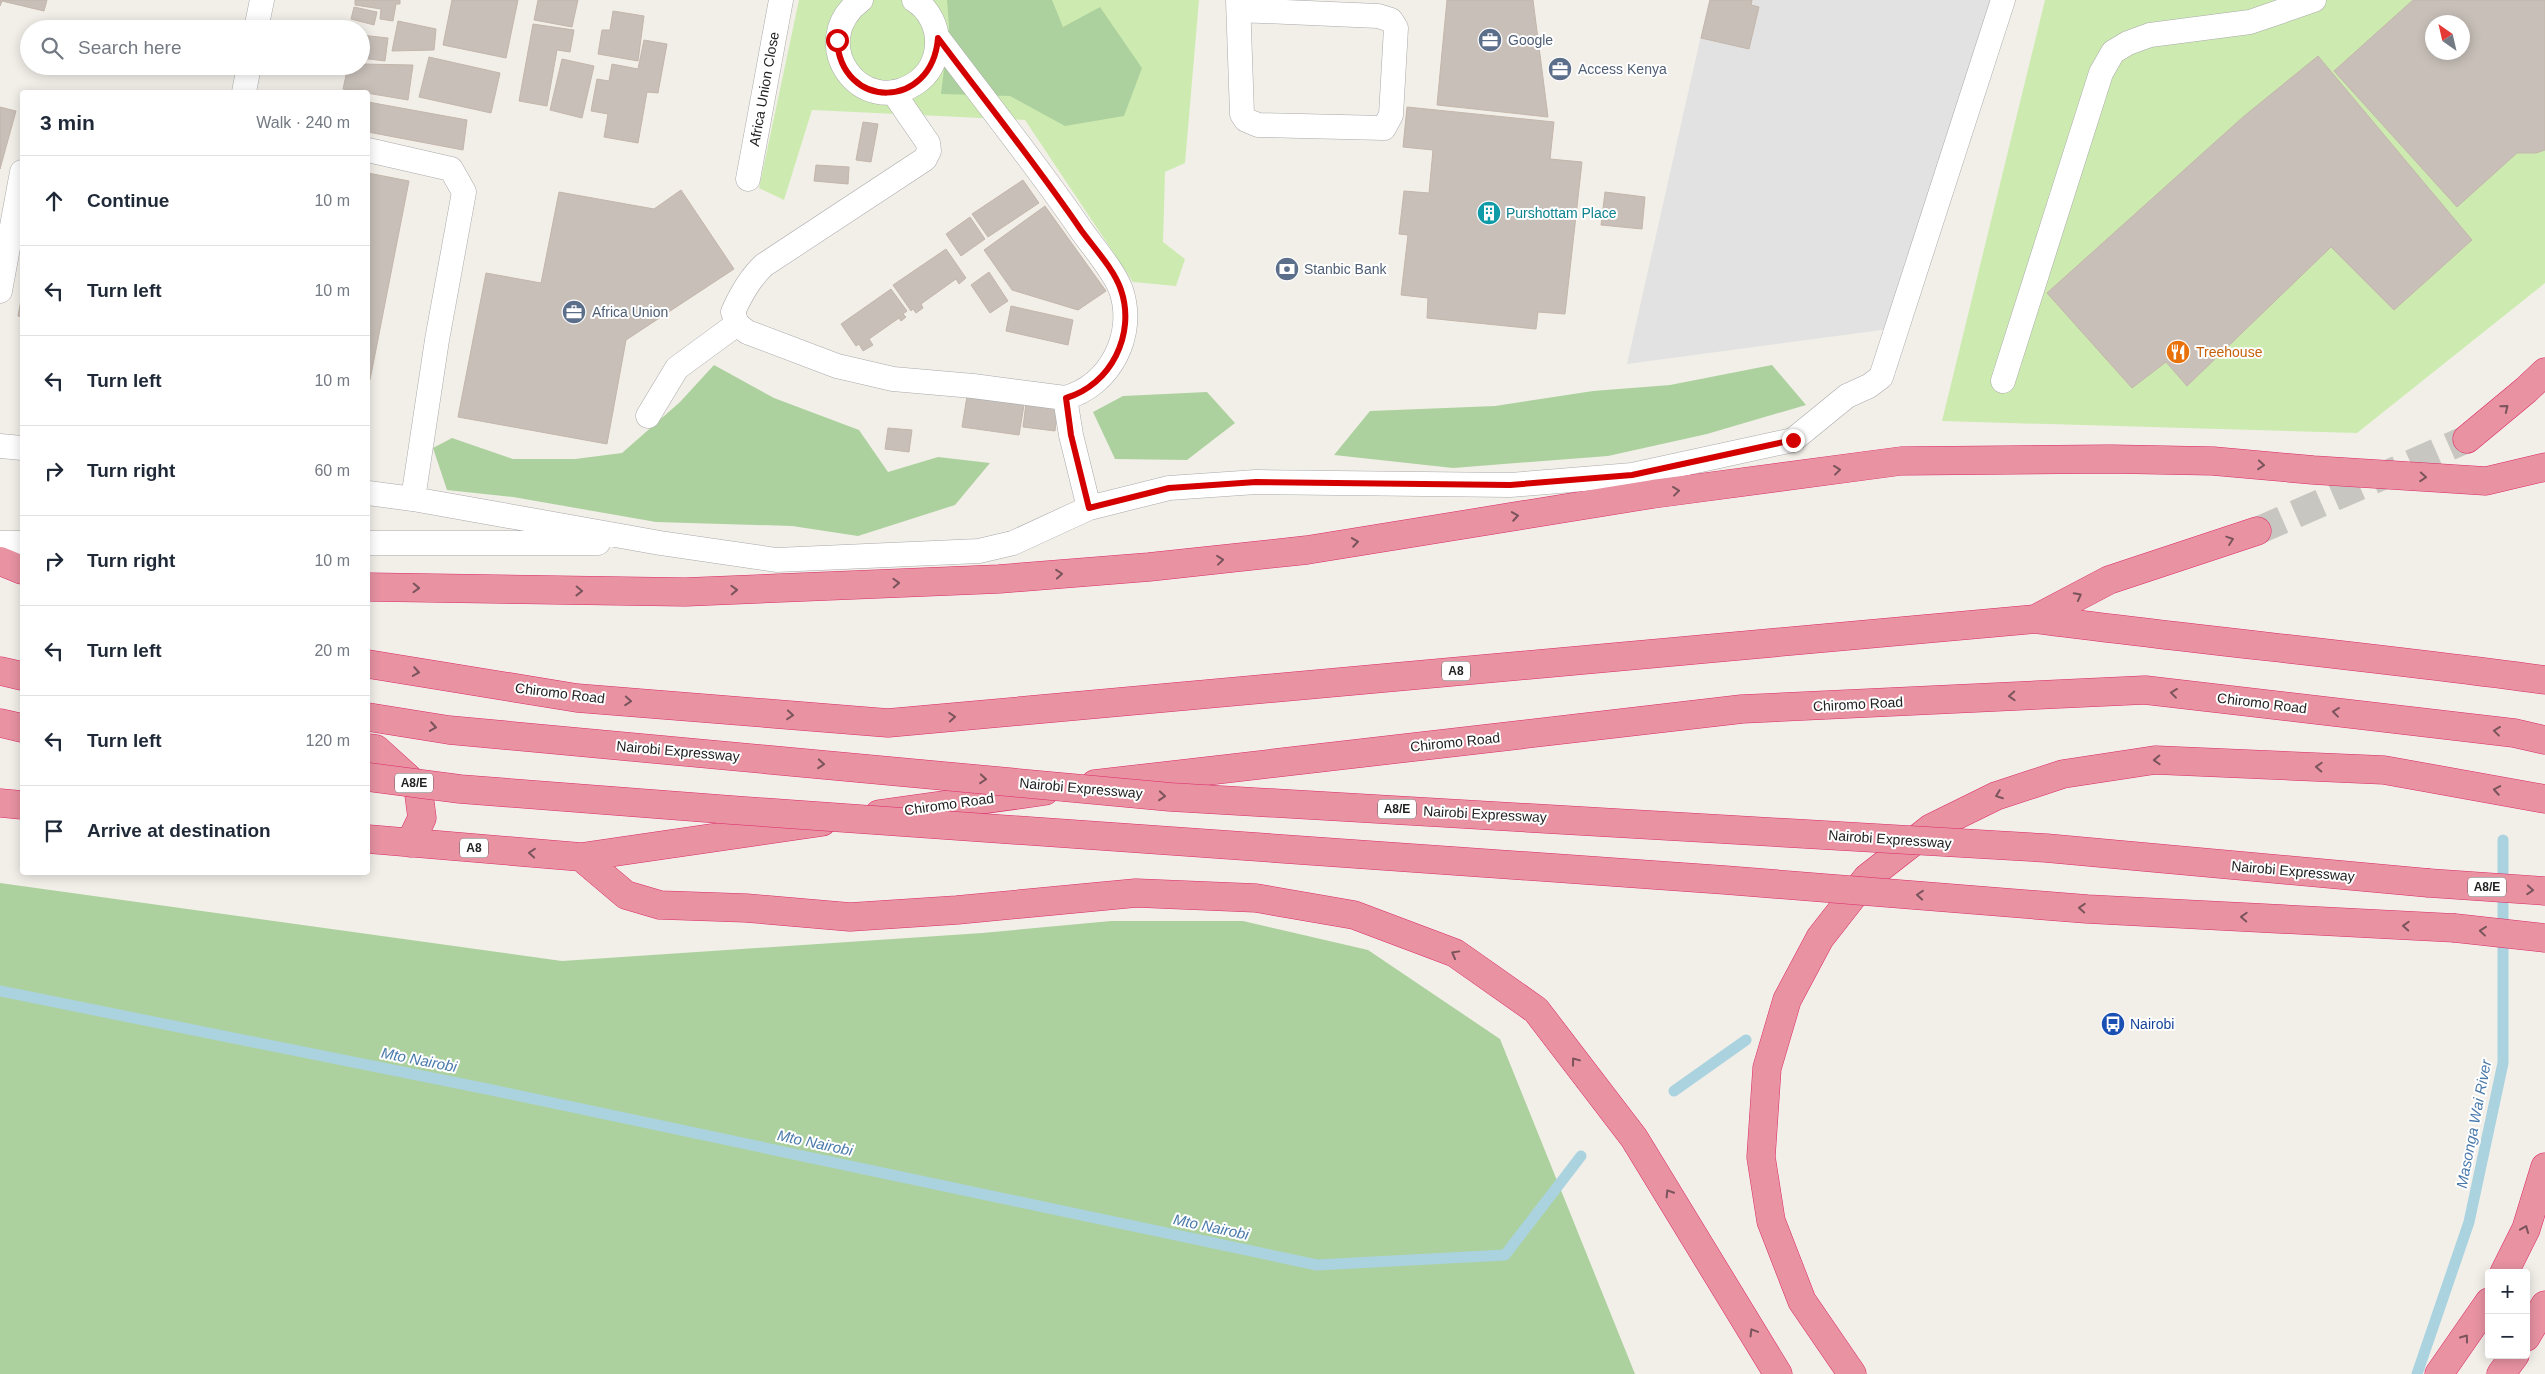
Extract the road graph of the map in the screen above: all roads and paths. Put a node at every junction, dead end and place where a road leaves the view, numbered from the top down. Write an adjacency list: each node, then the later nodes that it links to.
1 (262, 0): 8 (lane)
2 (781, 0): 14 (lane, Africa Union Close)
3 (861, 0): 12 (lane)
4 (914, 0): 9 (lane)
5 (2003, 0): 28 (lane)
6 (2314, 0): 19 (lane)
7 (1239, 5): 7 (lane)
8 (258, 20)
9 (938, 38): 12 (lane); 20 (lane)
10 (247, 75): 11 (lane)
11 (244, 90)
12 (893, 92): 17 (lane)
13 (370, 150): 27 (lane)
14 (748, 179)
15 (20, 183): 16 (lane)
16 (0, 291)
17 (737, 324): 20 (lane); 21 (lane)
18 (2545, 372): 22 (highway, one-way to 18)
19 (2003, 381)
20 (1066, 398): 28 (lane)
21 (648, 416)
22 (2467, 439)
23 (0, 446): 24 (lane)
24 (20, 448)
25 (2545, 467): 38 (highway, one-way to 25)
26 (370, 493): 27 (lane)
27 (413, 499): 33 (lane)
28 (1089, 508): 33 (lane)
29 (2257, 531): 39 (highway, one-way to 29)
30 (0, 543): 31 (lane)
31 (20, 543)
32 (370, 543): 33 (lane)
33 (660, 543)
34 (0, 561): 35 (highway)
35 (20, 569)
36 (0, 573): 37 (highway)
37 (20, 574)
38 (370, 587)
39 (2035, 618): 42 (highway, Chiromo Road / A8, one-way to 39); 45 (highway, Chiromo Road / A8)
40 (0, 660): 41 (highway)
41 (20, 663)
42 (370, 664)
43 (0, 672): 44 (highway)
44 (20, 676)
45 (2545, 680)
46 (370, 717): 58 (highway, Nairobi Expressway / A8/E, one-way to 58, bridge)
47 (0, 724): 48 (highway)
48 (20, 728)
49 (2545, 740): 57 (highway, Chiromo Road / A8, one-way to 57)
50 (370, 748): 56 (highway)
51 (370, 777): 59 (highway, A8/E, one-way to 51, bridge)
52 (2545, 799): 67 (highway, one-way to 67)
53 (0, 803): 54 (highway)
54 (20, 805)
55 (370, 839): 56 (highway, Chiromo Road / A8)
56 (410, 843): 57 (highway, Chiromo Road / A8, one-way to 56)
57 (581, 857): 66 (highway, one-way to 57)
58 (2545, 891)
59 (2545, 938)
60 (2545, 1167): 61 (highway, one-way to 60)
61 (2506, 1269)
62 (2545, 1305): 64 (highway)
63 (2485, 1308): 68 (highway, one-way to 63)
64 (2530, 1330)
65 (2513, 1359): 69 (highway)
66 (1778, 1374)
67 (1852, 1374)
68 (2439, 1374)
69 (2501, 1374)

